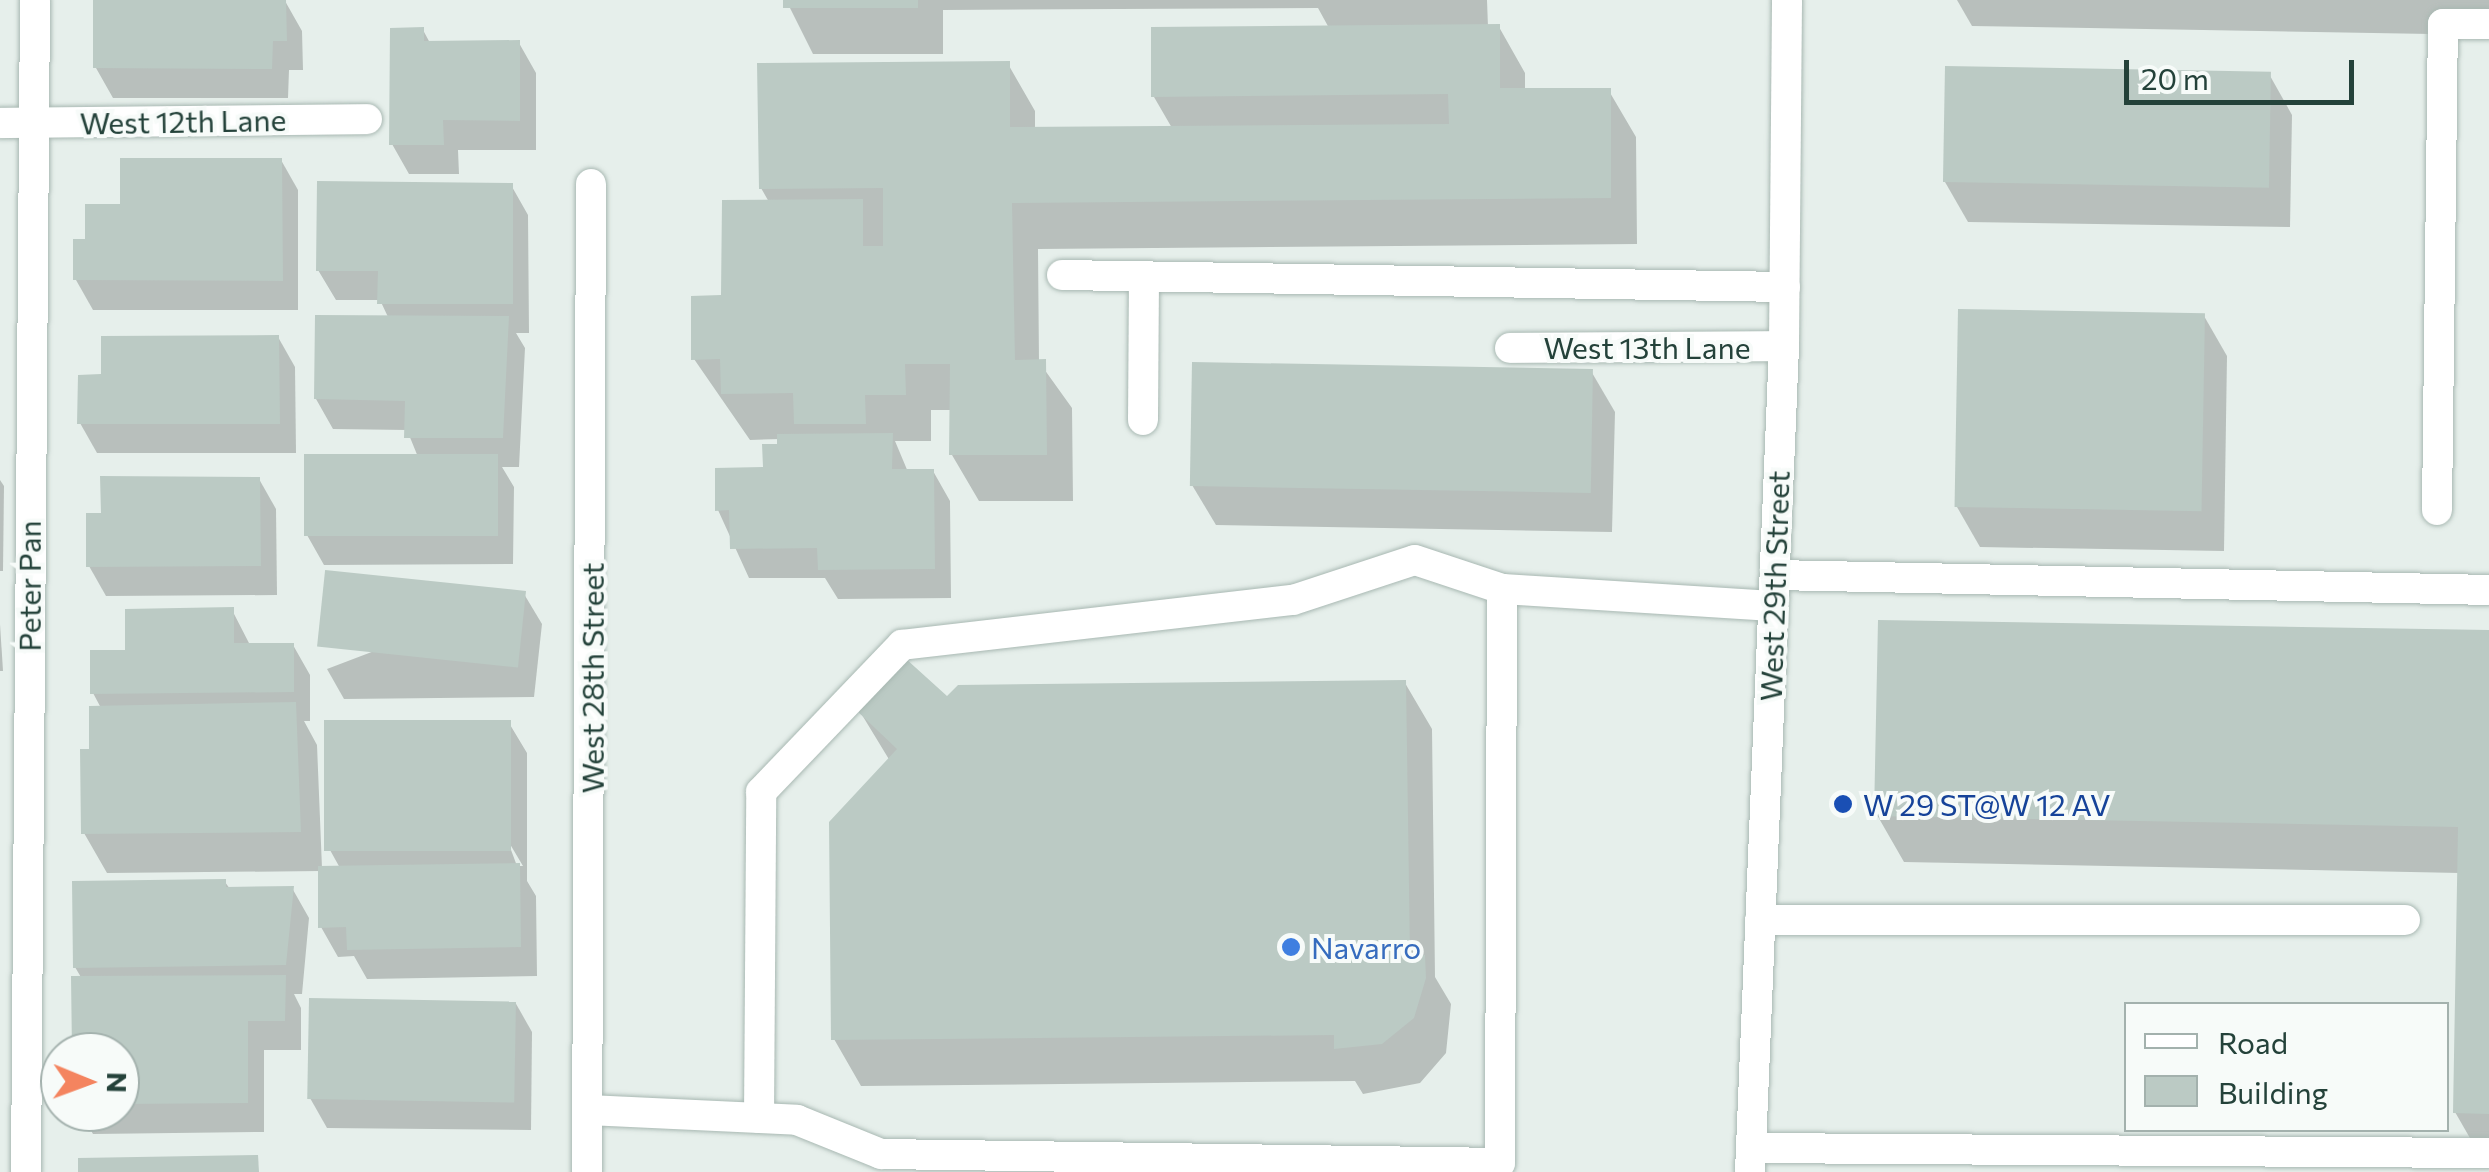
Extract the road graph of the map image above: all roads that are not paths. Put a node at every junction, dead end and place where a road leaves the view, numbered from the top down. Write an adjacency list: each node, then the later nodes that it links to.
1 (35, 0): 5 (street, Peter Pan)
2 (1788, 0): 10 (street, West 29th Street)
3 (2489, 24): 14 (street)
4 (367, 119): 5 (street, West 12th Lane)
5 (32, 122): 6 (street, West 12th Lane); 25 (street, Peter Pan)
6 (0, 123)
7 (591, 184): 21 (street, West 28th Street)
8 (1062, 275): 9 (street)
9 (1144, 276): 10 (street); 13 (street)
10 (1785, 288): 11 (street, West 29th Street)
11 (1784, 346): 12 (street, West 13th Lane); 15 (street, West 29th Street)
12 (1510, 348)
13 (1143, 420)
14 (2437, 510)
15 (1774, 575): 17 (street); 18 (street, West 29th Street)
16 (1502, 589): 18 (street); 22 (street); 22 (street)
17 (2489, 590)
18 (1773, 606): 19 (street, West 29th Street)
19 (1760, 920): 20 (street); 24 (street, West 29th Street)
20 (2406, 920)
21 (588, 1110): 22 (street); 26 (street, West 28th Street)
22 (759, 1118)
23 (2489, 1153): 24 (street)
24 (1750, 1160)
25 (26, 1172)
26 (587, 1172)

